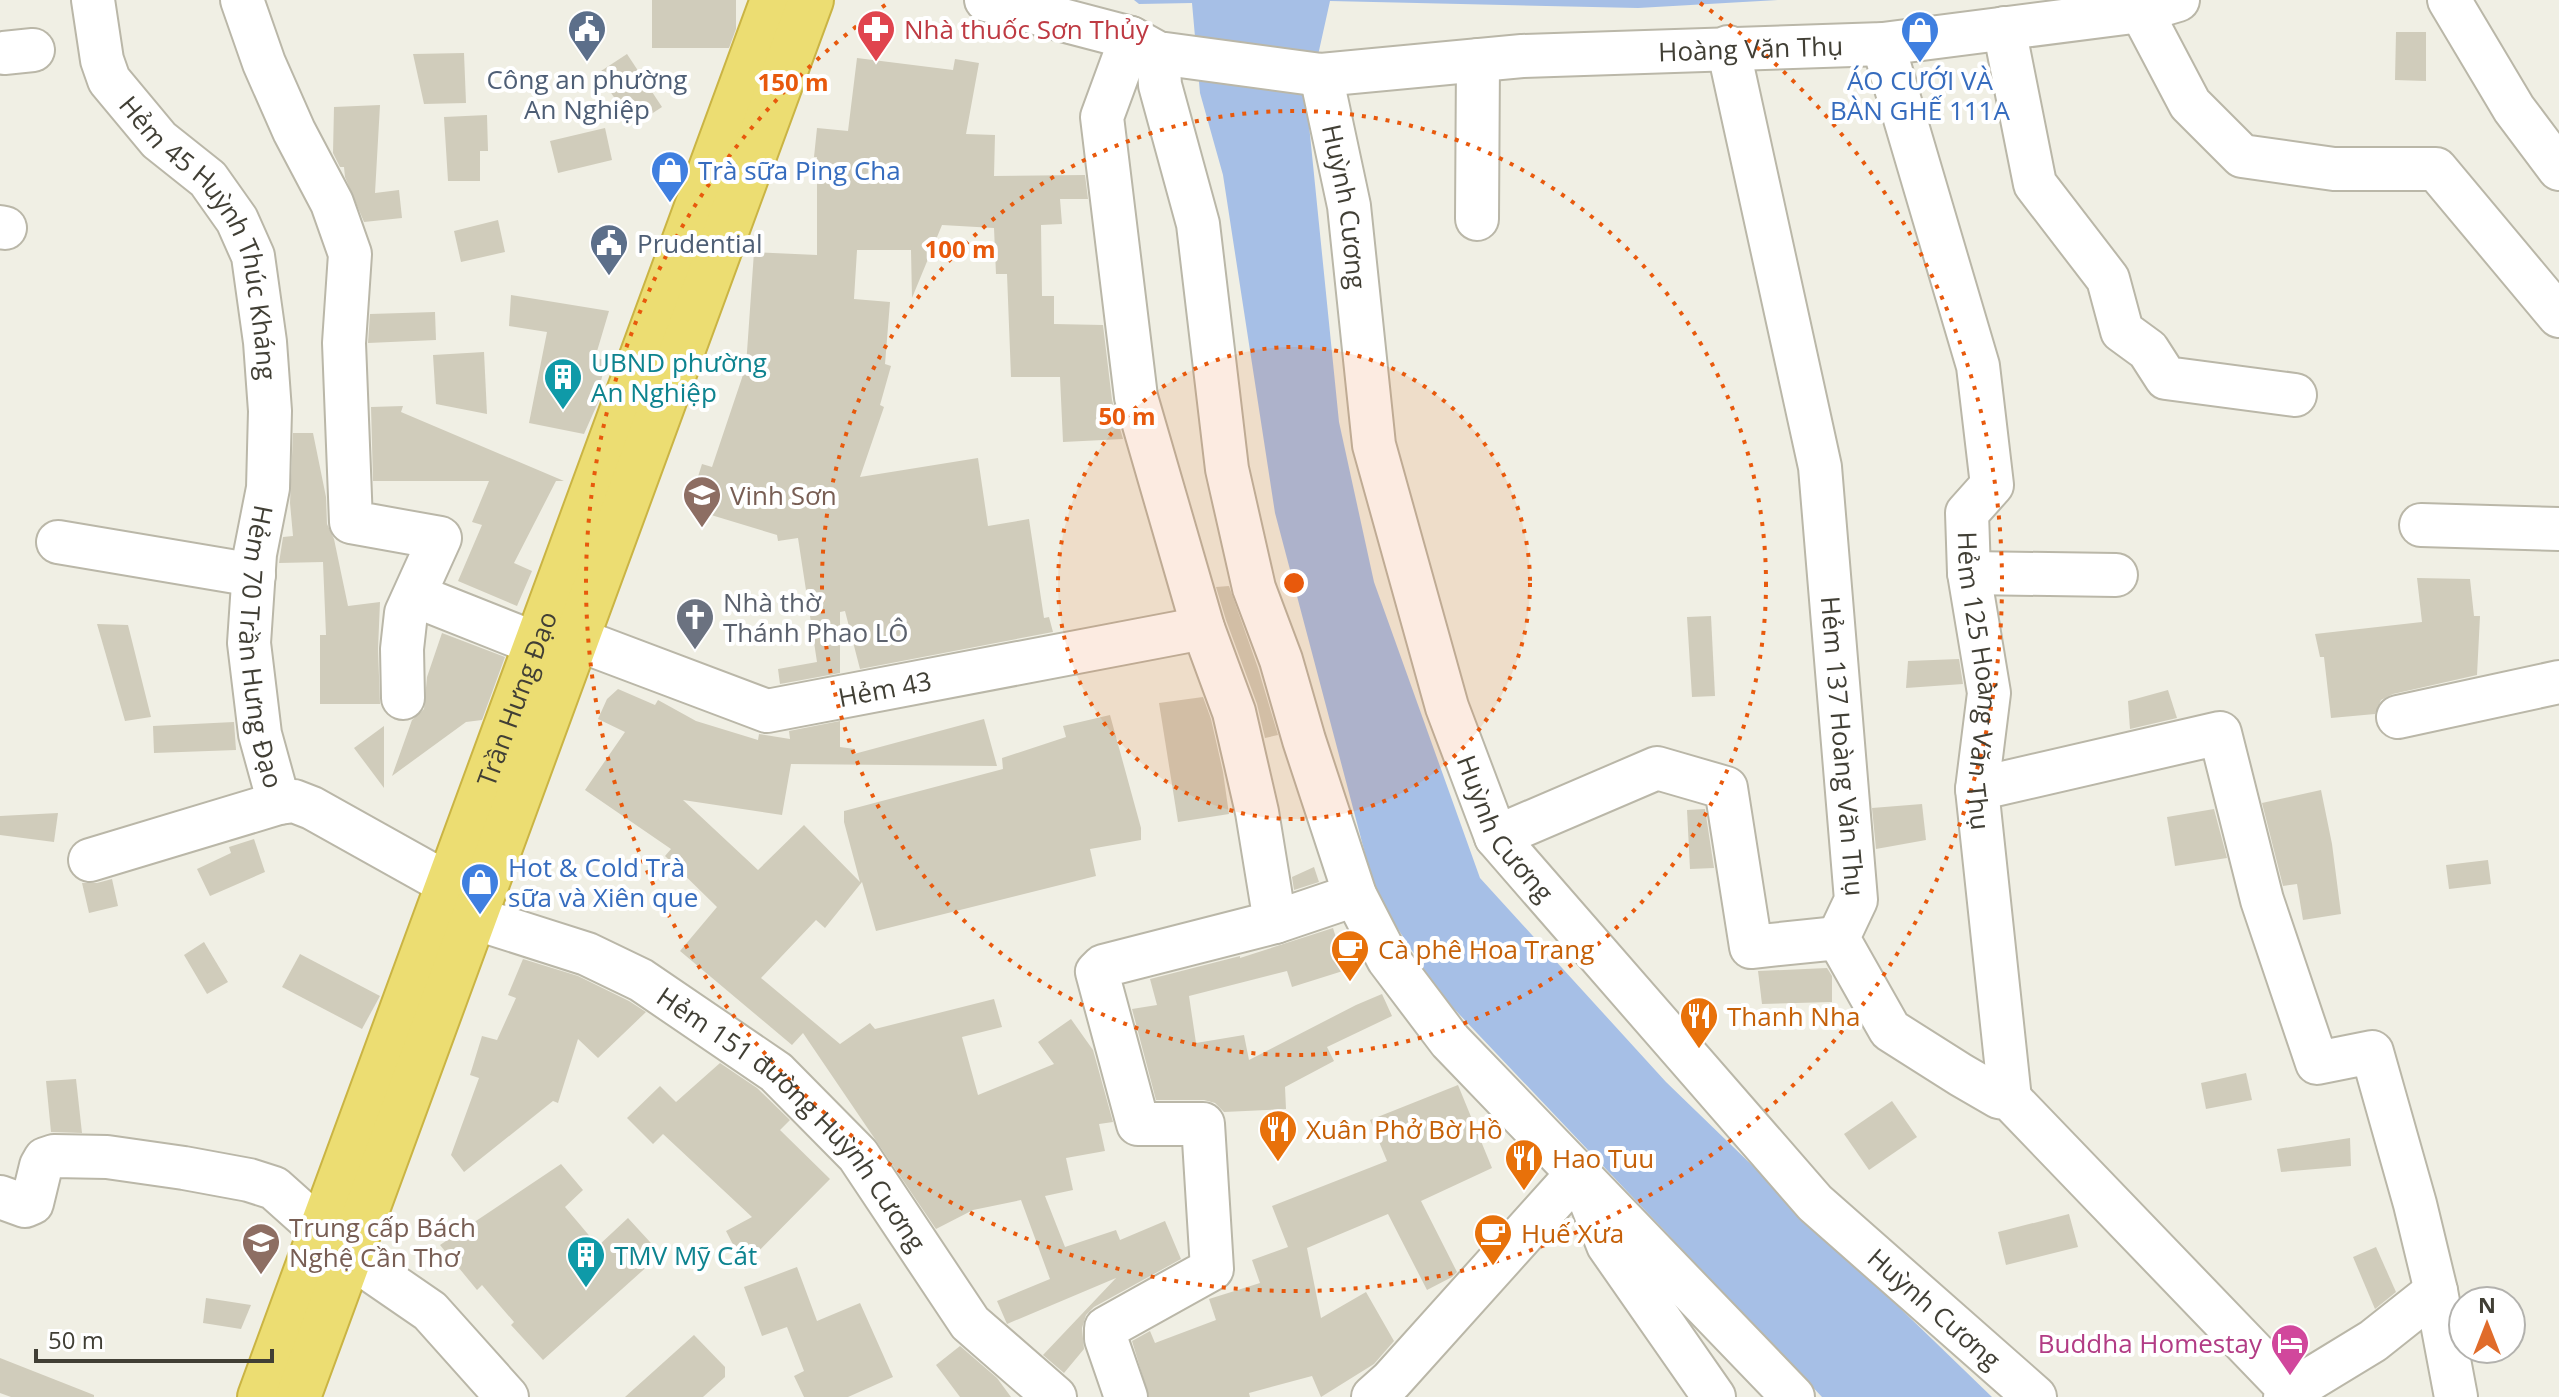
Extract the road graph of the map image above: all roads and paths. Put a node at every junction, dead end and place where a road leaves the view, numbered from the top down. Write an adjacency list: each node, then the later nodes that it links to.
1 (93, 0): 18 (street, Hẻm 45 Huỳnh Thúc Kháng)
2 (242, 0): 25 (street)
3 (773, 0): 27 (highway, Trần Hưng Đạo)
4 (811, 0): 27 (highway, Trần Hưng Đạo)
5 (986, 0): 10 (street)
6 (2449, 0): 14 (street)
7 (2160, 5): 8 (street, Hoàng Văn Thụ); 16 (street)
8 (2004, 28): 9 (street, Hoàng Văn Thụ); 17 (street)
9 (1883, 44): 11 (street, Hoàng Văn Thụ); 22 (street, Hẻm 125 Hoàng Văn Thụ)
10 (1145, 45): 13 (street, Hoàng Văn Thụ); 26 (street); 36 (street)
11 (1728, 47): 12 (street, Hoàng Văn Thụ); 39 (street, Hẻm 137 Hoàng Văn Thụ)
12 (1478, 60): 13 (street, Hoàng Văn Thụ); 15 (street)
13 (1321, 75): 33 (street, Huỳnh Cương)
14 (2559, 169)
15 (1477, 219)
16 (2559, 316)
17 (2295, 395)
18 (268, 488): 23 (street, Hẻm 70 Trần Hưng Đạo)
19 (2421, 525): 20 (street)
20 (2559, 529)
21 (58, 542): 23 (street)
22 (1969, 573): 24 (street); 31 (street, Hẻm 125 Hoàng Văn Thụ)
23 (254, 575): 32 (street, Hẻm 70 Trần Hưng Đạo)
24 (2116, 575)
25 (416, 596): 27 (street, Hẻm 43); 29 (street)
26 (1203, 628): 27 (street, Hẻm 43); 38 (street)
27 (556, 642): 35 (highway, Trần Hưng Đạo); 37 (highway, Trần Hưng Đạo)
28 (2559, 682): 30 (street)
29 (403, 698)
30 (2398, 717)
31 (1977, 789): 40 (street, Hẻm 125 Hoàng Văn Thụ); 44 (street)
32 (279, 803): 34 (street, Hẻm 70 Trần Hưng Đạo); 35 (street, Hẻm 70 Trần Hưng Đạo)
33 (1496, 837): 39 (street); 54 (street, Huỳnh Cương)
34 (90, 860)
35 (448, 884): 43 (highway, Trần Hưng Đạo)
36 (1355, 895): 38 (street); 41 (street)
37 (474, 918): 43 (highway, Trần Hưng Đạo); 49 (street, Hẻm 151 đường Huỳnh Cương)
38 (1275, 922): 50 (street)
39 (1838, 938): 40 (street)
40 (2010, 1099): 45 (street)
41 (1579, 1172): 51 (street); 52 (street); 53 (street)
42 (0, 1197): 43 (street)
43 (336, 1243): 46 (highway, Trần Hưng Đạo); 47 (highway, Trần Hưng Đạo); 48 (street)
44 (2436, 1291): 45 (street); 55 (street)
45 (2288, 1394)
46 (260, 1397)
47 (298, 1397)
48 (507, 1397)
49 (1055, 1397)
50 (1126, 1397)
51 (1373, 1397)
52 (1714, 1397)
53 (1793, 1397)
54 (2035, 1397)
55 (2456, 1397)

